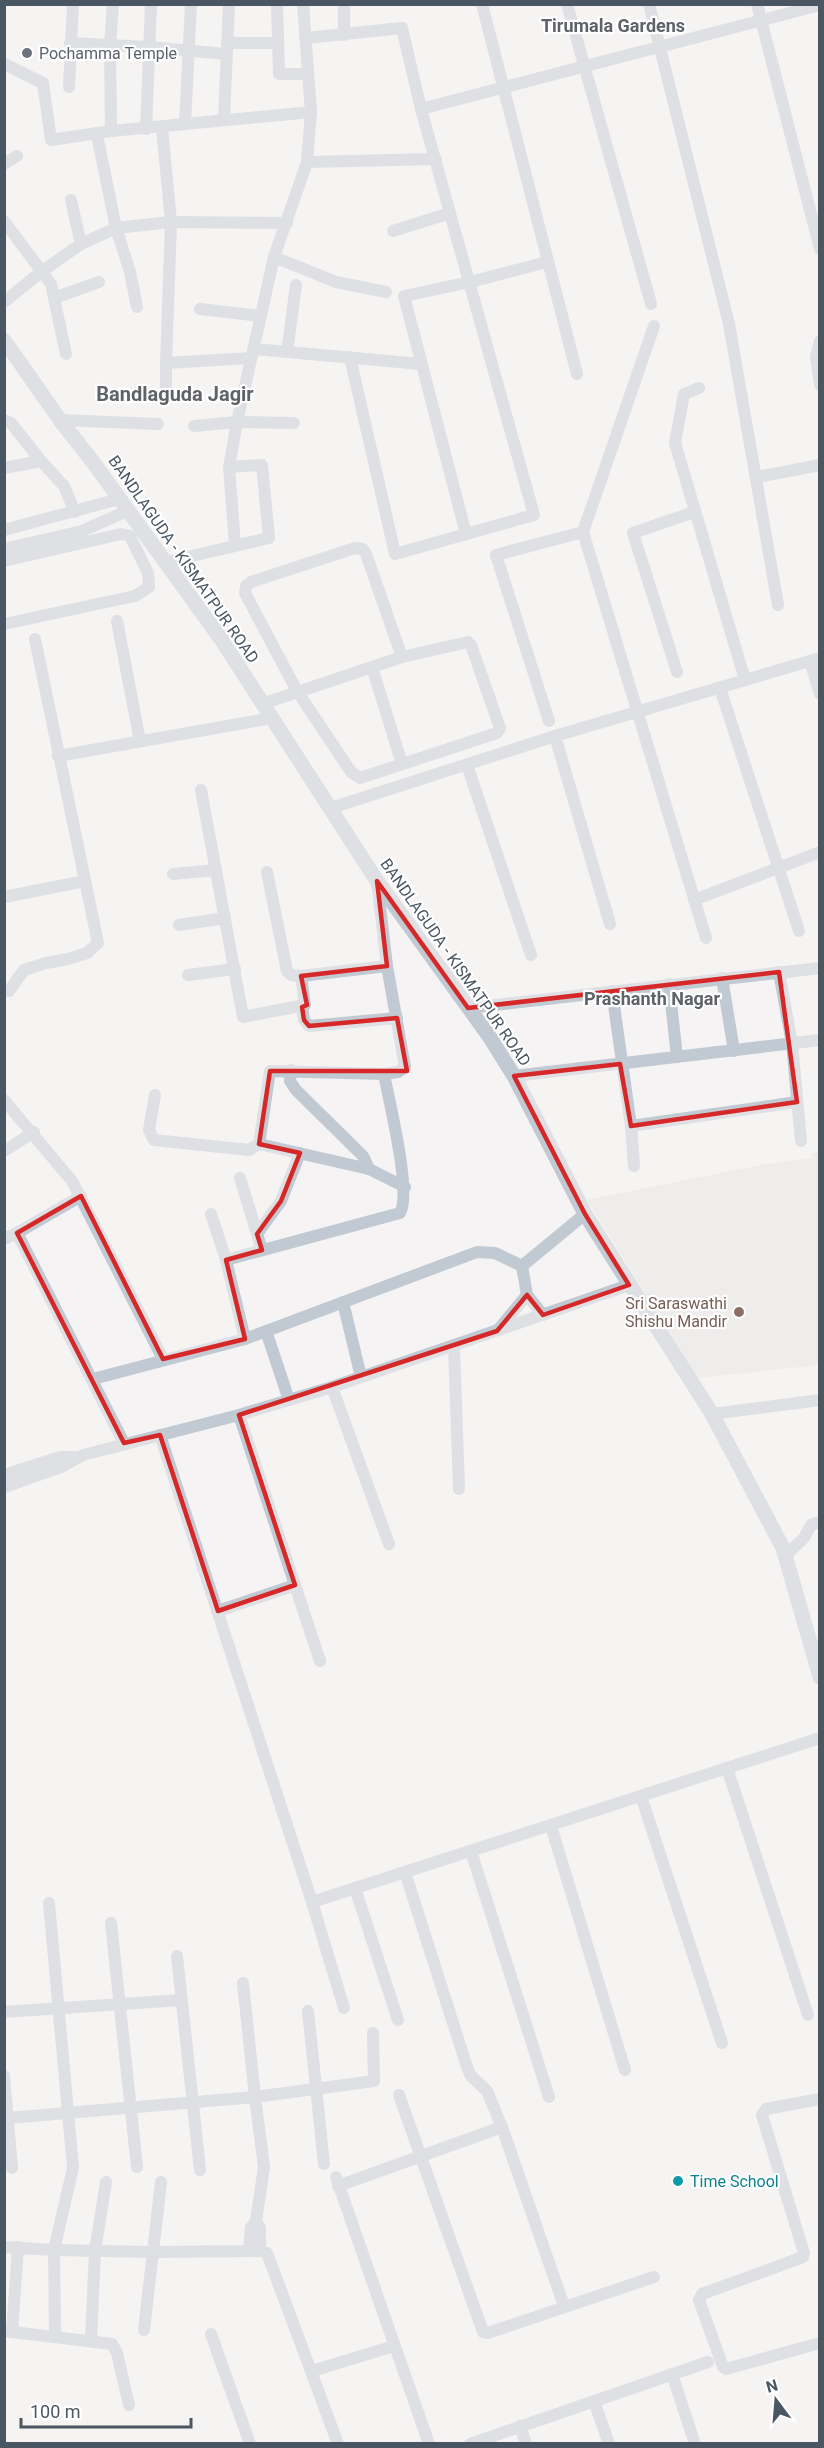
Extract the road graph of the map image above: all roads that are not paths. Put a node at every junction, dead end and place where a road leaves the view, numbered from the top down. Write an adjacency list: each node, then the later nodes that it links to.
1 (74, 4): 17 (street)
2 (113, 4): 19 (street)
3 (151, 4): 21 (street)
4 (190, 4): 23 (street)
5 (229, 4): 22 (street)
6 (277, 4): 18 (street)
7 (303, 4): 16 (street)
8 (344, 4): 15 (street)
9 (482, 4): 28 (street)
10 (567, 4): 24 (street)
11 (649, 4): 20 (street)
12 (757, 4): 14 (street)
13 (819, 5): 14 (street)
14 (761, 19): 20 (street); 49 (street)
15 (344, 35): 16 (street); 29 (street)
16 (306, 38): 26 (street)
17 (70, 43): 19 (street); 27 (street)
18 (278, 43): 22 (street); 26 (street)
19 (110, 45): 21 (street); 35 (street)
20 (660, 45): 24 (street); 86 (street)
21 (148, 46): 23 (street); 34 (street)
22 (227, 49): 23 (street); 31 (street)
23 (187, 52): 32 (street)
24 (584, 67): 28 (street); 59 (street)
25 (6, 68): 36 (street)
26 (307, 74): 30 (street)
27 (69, 87)
28 (502, 89): 29 (street); 51 (street)
29 (421, 109): 38 (street)
30 (310, 112): 31 (street); 39 (street)
31 (224, 119): 32 (street)
32 (185, 124): 33 (street)
33 (162, 128): 34 (street); 44 (street)
34 (146, 129): 35 (street)
35 (111, 131): 36 (street)
36 (97, 135): 46 (street)
37 (17, 156): 40 (street)
38 (436, 159): 39 (street); 42 (street)
39 (308, 162): 45 (street)
40 (4, 164)
41 (71, 200): 48 (street)
42 (450, 213): 47 (street); 54 (street)
43 (4, 221): 52 (street)
44 (171, 222): 45 (street); 46 (street); 70 (street)
45 (287, 223): 50 (street)
46 (116, 228): 48 (street); 60 (street)
47 (393, 231)
48 (81, 244): 52 (street)
49 (819, 249)
50 (274, 257): 56 (street); 62 (street)
51 (547, 262): 54 (street); 72 (street)
52 (42, 272): 57 (street); 58 (street)
53 (99, 282): 57 (street)
54 (470, 282): 71 (street); 92 (street)
55 (296, 285): 66 (street)
56 (386, 292)
57 (54, 298): 68 (street)
58 (4, 302)
59 (651, 304)
60 (137, 308)
61 (200, 309): 62 (street)
62 (261, 316): 67 (street)
63 (654, 326): 91 (street)
64 (4, 340): 77 (street, BANDLAGUDA - KISMATPUR ROAD)
65 (819, 341): 73 (street)
66 (287, 352): 67 (street); 69 (street)
67 (252, 353): 70 (street); 78 (street)
68 (66, 354)
69 (350, 357): 71 (street); 92 (street)
70 (166, 363): 74 (street)
71 (421, 364): 92 (street)
72 (577, 374)
73 (819, 385)
74 (166, 387)
75 (699, 388): 89 (street)
76 (4, 420): 82 (street)
77 (60, 420): 80 (street); 87 (street, BANDLAGUDA - KISMATPUR ROAD)
78 (237, 422): 79 (street); 81 (street); 84 (street)
79 (294, 423)
80 (158, 424)
81 (194, 426)
82 (40, 461): 85 (street); 88 (street)
83 (819, 465): 86 (street)
84 (229, 467): 93 (street); 93 (street)
85 (4, 468)
86 (757, 477): 97 (street)
87 (123, 505): 88 (street); 94 (street); 96 (street, BANDLAGUDA - KISMATPUR ROAD)
88 (75, 512): 90 (street)
89 (693, 512): 104 (street); 105 (street)
90 (4, 530)
91 (583, 532): 110 (street); 112 (street)
92 (466, 534)
93 (235, 545): 96 (street)
94 (4, 549)
95 (4, 561): 99 (street)
96 (166, 562): 109 (street, BANDLAGUDA - KISMATPUR ROAD)
97 (778, 604)
98 (117, 621): 114 (street)
99 (4, 624)
100 (35, 639): 115 (street)
101 (402, 657): 103 (street); 107 (street); 116 (street)
102 (814, 660): 105 (street); 108 (street)
103 (372, 667): 107 (street); 116 (street)
104 (677, 672)
105 (745, 680): 106 (street)
106 (720, 688): 110 (street); 121 (street)
107 (297, 691): 109 (street); 116 (street)
108 (819, 694)
109 (262, 704): 111 (street, BANDLAGUDA - KISMATPUR ROAD)
110 (636, 712): 113 (street); 128 (street)
111 (272, 718): 114 (street); 119 (street, BANDLAGUDA - KISMATPUR ROAD)
112 (549, 721)
113 (555, 736): 117 (street); 130 (street)
114 (140, 741): 115 (street)
115 (58, 756): 125 (street)
116 (402, 764)
117 (466, 765): 119 (street); 134 (street)
118 (201, 790): 122 (street)
119 (331, 808): 126 (street, BANDLAGUDA - KISMATPUR ROAD)
120 (819, 852): 121 (street)
121 (777, 868): 128 (street); 132 (street)
122 (216, 870): 124 (street); 129 (street)
123 (267, 872): 140 (street)
124 (173, 874)
125 (85, 881): 127 (street); 143 (street)
126 (378, 881): 135 (street); 146 (street, BANDLAGUDA - KISMATPUR ROAD)
127 (4, 897)
128 (694, 900): 133 (street)
129 (225, 918): 131 (street); 137 (street)
130 (610, 924)
131 (179, 925)
132 (799, 930)
133 (706, 938)
134 (531, 955)
135 (387, 966): 140 (street); 147 (street)
136 (819, 968): 138 (street)
137 (235, 969): 139 (street); 145 (street)
138 (779, 972): 141 (street); 149 (street)
139 (188, 975)
140 (301, 976): 145 (street)
141 (722, 978): 142 (street); 150 (street)
142 (669, 984): 144 (street); 151 (street)
143 (9, 991)
144 (612, 991): 146 (street); 152 (street)
145 (302, 1007): 147 (street)
146 (468, 1008): 155 (street, BANDLAGUDA - KISMATPUR ROAD)
147 (397, 1018): 154 (street)
148 (819, 1040): 149 (street)
149 (792, 1044): 150 (street); 158 (street)
150 (734, 1051): 151 (street)
151 (677, 1057): 152 (street)
152 (620, 1064): 155 (street); 159 (street)
153 (291, 1070): 154 (street); 162 (street); 166 (street)
154 (384, 1074): 168 (street)
155 (514, 1076): 171 (street, BANDLAGUDA - KISMATPUR ROAD)
156 (155, 1095): 162 (street)
157 (4, 1100): 160 (street)
158 (797, 1102): 159 (street); 161 (street)
159 (631, 1126): 165 (street)
160 (34, 1132): 163 (street); 169 (street)
161 (801, 1141)
162 (259, 1144): 164 (street)
163 (4, 1151)
164 (300, 1153): 166 (street); 173 (street)
165 (634, 1166)
166 (369, 1169): 168 (street)
167 (240, 1178): 173 (street)
168 (405, 1187): 175 (street)
169 (81, 1196): 172 (street); 186 (street)
170 (211, 1214): 176 (street)
171 (585, 1214): 177 (street); 178 (street, BANDLAGUDA - KISMATPUR ROAD)
172 (17, 1233): 174 (street); 188 (street)
173 (257, 1234): 175 (street)
174 (4, 1239)
175 (262, 1251): 176 (street)
176 (226, 1260): 184 (street)
177 (522, 1266): 179 (street); 180 (street)
178 (629, 1285): 181 (street); 192 (street, BANDLAGUDA - KISMATPUR ROAD)
179 (527, 1295): 181 (street); 183 (street)
180 (343, 1302): 182 (street); 187 (street)
181 (543, 1315): 183 (street)
182 (266, 1331): 184 (street); 190 (street)
183 (497, 1331): 185 (street)
184 (245, 1339): 186 (street)
185 (454, 1346): 187 (street); 199 (street)
186 (164, 1359): 188 (street)
187 (361, 1377): 189 (street)
188 (93, 1379): 195 (street)
189 (332, 1387): 190 (street); 201 (street)
190 (289, 1400): 193 (street)
191 (819, 1401): 192 (street)
192 (712, 1414): 202 (street, BANDLAGUDA - KISMATPUR ROAD)
193 (239, 1415): 194 (street); 203 (street)
194 (160, 1435): 195 (street); 204 (street)
195 (124, 1443): 196 (street)
196 (77, 1457): 197 (street); 198 (street)
197 (4, 1475)
198 (4, 1487)
199 (459, 1489)
200 (819, 1522): 202 (street)
201 (389, 1544)
202 (785, 1556): 206 (street, BANDLAGUDA - KISMATPUR ROAD)
203 (295, 1585): 204 (street); 205 (street)
204 (218, 1611): 214 (street)
205 (320, 1661)
206 (819, 1677)
207 (819, 1738): 208 (street)
208 (727, 1768): 209 (street); 225 (street)
209 (641, 1796): 210 (street); 228 (street)
210 (551, 1826): 211 (street); 229 (street)
211 (471, 1851): 212 (street); 234 (street)
212 (405, 1872): 213 (street); 240 (street)
213 (355, 1888): 214 (street); 226 (street)
214 (312, 1902): 222 (street)
215 (49, 1903): 221 (street)
216 (111, 1923): 220 (street)
217 (177, 1956): 219 (street)
218 (243, 1983): 233 (street)
219 (181, 2000): 220 (street); 236 (street)
220 (120, 2003): 221 (street); 237 (street)
221 (58, 2008): 224 (street); 238 (street)
222 (344, 2008)
223 (308, 2011): 231 (street)
224 (4, 2012)
225 (808, 2015)
226 (398, 2020)
227 (373, 2033): 231 (street)
228 (722, 2043)
229 (625, 2070)
230 (4, 2076): 239 (street)
231 (316, 2089): 233 (street); 242 (street)
232 (399, 2095): 241 (street)
233 (255, 2097): 236 (street); 252 (street)
234 (549, 2097)
235 (819, 2100): 261 (street)
236 (192, 2102): 237 (street); 245 (street)
237 (131, 2108): 238 (street); 243 (street)
238 (68, 2113): 239 (street); 250 (street)
239 (8, 2118): 244 (street)
240 (502, 2127): 241 (street); 255 (street)
241 (420, 2155): 255 (street); 262 (street)
242 (324, 2164)
243 (137, 2167)
244 (12, 2168)
245 (200, 2170)
246 (106, 2182): 251 (street)
247 (161, 2182): 253 (street)
248 (4, 2247): 249 (street)
249 (18, 2247): 250 (street); 257 (street)
250 (54, 2250): 251 (street); 259 (street)
251 (95, 2251): 253 (street); 260 (street)
252 (255, 2251): 253 (street); 264 (street)
253 (152, 2252): 256 (street)
254 (654, 2277): 255 (street)
255 (564, 2306)
256 (144, 2330)
257 (8, 2332): 259 (street)
258 (211, 2334): 269 (street)
259 (55, 2337): 260 (street)
260 (91, 2340): 267 (street)
261 (819, 2343)
262 (394, 2346): 264 (street); 271 (street)
263 (708, 2362): 265 (street)
264 (312, 2371): 270 (street)
265 (672, 2374): 266 (street); 275 (street)
266 (594, 2401): 268 (street); 274 (street)
267 (129, 2405)
268 (520, 2426): 272 (street); 273 (street)
269 (250, 2444)
270 (338, 2444)
271 (429, 2444)
272 (470, 2444)
273 (526, 2444)
274 (609, 2444)
275 (694, 2444)

